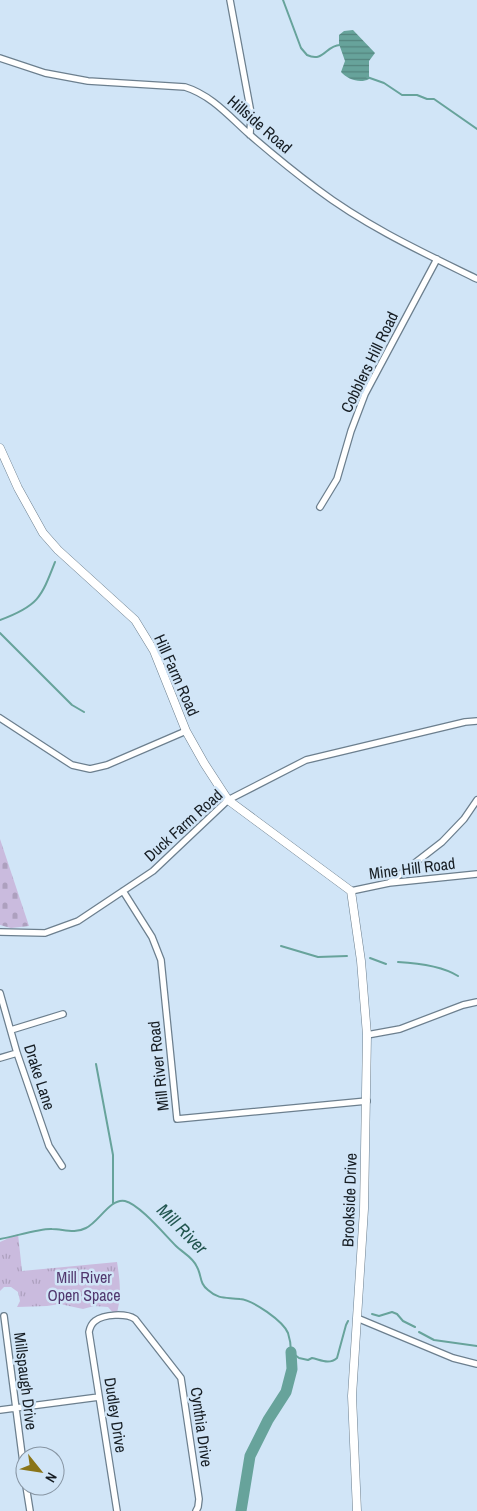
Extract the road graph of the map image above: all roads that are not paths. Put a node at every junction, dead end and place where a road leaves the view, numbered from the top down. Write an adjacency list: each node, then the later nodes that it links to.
1 (230, 0): 3 (street)
2 (0, 58): 3 (street, Hillside Road)
3 (250, 135): 4 (street, Hillside Road)
4 (437, 259): 5 (street, Hillside Road); 7 (street, Cobblers Hill Road)
5 (477, 279)
6 (0, 448): 10 (main road, Hill Farm Road)
7 (320, 507)
8 (0, 718): 10 (street)
9 (477, 721): 11 (street, Duck Farm Road)
10 (186, 731): 11 (main road, Hill Farm Road)
11 (228, 800): 15 (street, Duck Farm Road); 16 (main road, Hill Farm Road)
12 (477, 800): 14 (street)
13 (477, 874): 14 (street, Mine Hill Road)
14 (389, 883): 16 (street, Mine Hill Road)
15 (123, 890): 17 (street, Duck Farm Road); 25 (street, Mill River Road)
16 (351, 892): 22 (main road, Brookside Drive)
17 (0, 932)
18 (0, 993): 21 (street, Drake Lane)
19 (477, 1002): 22 (street)
20 (63, 1014): 21 (street)
21 (11, 1030): 23 (street, Drake Lane)
22 (367, 1035): 25 (main road, Brookside Drive)
23 (17, 1052): 24 (street); 26 (street, Drake Lane)
24 (0, 1058)
25 (367, 1101): 28 (main road, Brookside Drive)
26 (62, 1166)
27 (4, 1316): 32 (street, Millspaugh Drive)
28 (356, 1318): 30 (street); 39 (main road, Brookside Drive)
29 (92, 1323): 31 (street, Dudley Drive); 38 (street, Cynthia Drive)
30 (477, 1364)
31 (99, 1397): 32 (street); 37 (street, Dudley Drive)
32 (15, 1407): 33 (street); 34 (street, Millspaugh Drive)
33 (0, 1410)
34 (20, 1446)
35 (28, 1496): 36 (street)
36 (30, 1511)
37 (117, 1511)
38 (196, 1511)
39 (357, 1511)

